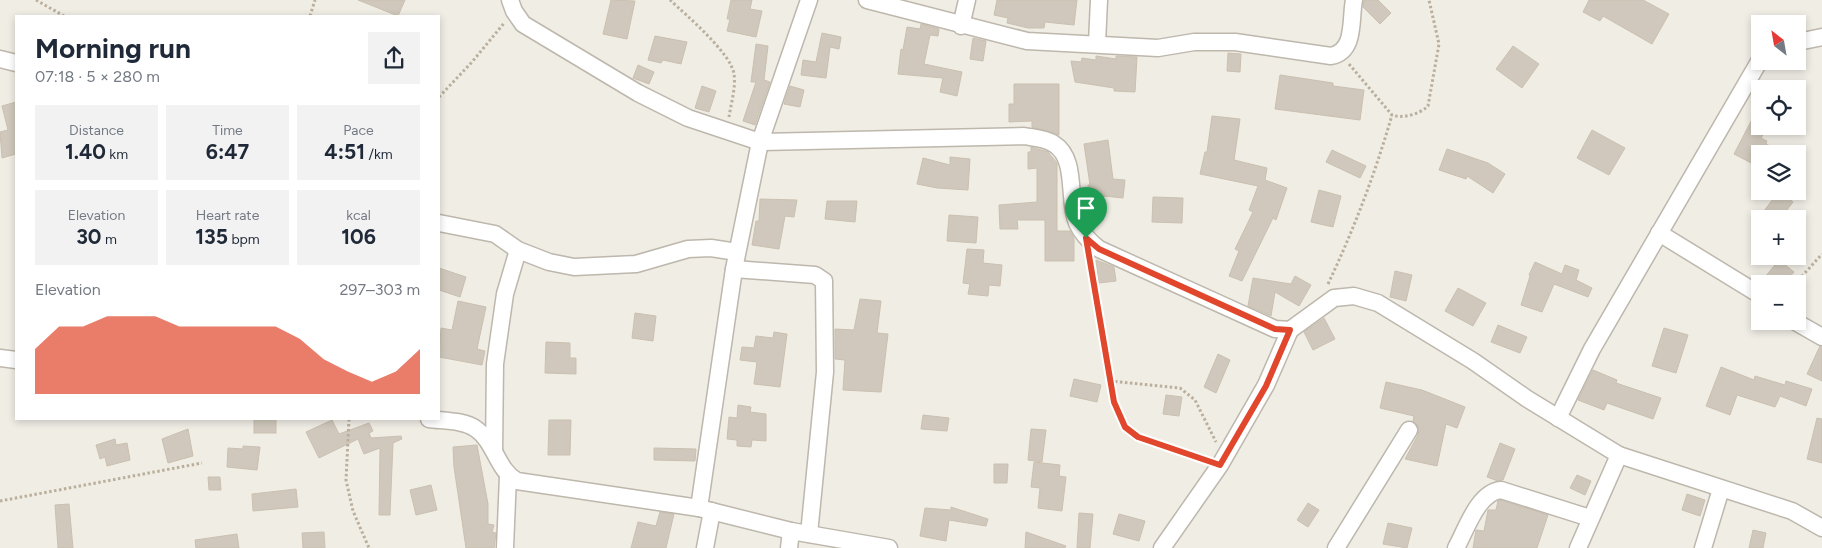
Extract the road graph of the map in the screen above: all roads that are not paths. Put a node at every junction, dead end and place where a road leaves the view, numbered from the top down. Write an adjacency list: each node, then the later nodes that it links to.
1 (808, 0): 14 (street)
2 (867, 0): 7 (street)
3 (967, 0): 7 (street)
4 (1099, 0): 10 (street)
5 (1354, 0): 10 (street)
6 (512, 6): 14 (street)
7 (962, 26): 10 (street)
8 (1822, 37): 9 (street)
9 (1806, 40)
10 (1098, 43)
11 (0, 59): 12 (street)
12 (15, 63)
13 (1754, 70): 16 (street)
14 (760, 142): 18 (street); 22 (street)
15 (440, 223): 17 (street)
16 (1659, 233): 20 (street); 26 (street)
17 (518, 250): 18 (street); 29 (street)
18 (737, 252): 19 (street)
19 (734, 269): 33 (street); 37 (street)
20 (1751, 289)
21 (1806, 328): 23 (street)
22 (1290, 330): 26 (street); 42 (street)
23 (1822, 337)
24 (0, 358): 25 (street)
25 (15, 360)
26 (1558, 418): 30 (street)
27 (437, 420): 29 (street)
28 (1409, 430): 43 (street)
29 (494, 451): 31 (street)
30 (1619, 455): 32 (street); 34 (street)
31 (508, 476): 33 (street); 38 (street)
32 (1721, 489): 35 (street); 46 (street)
33 (706, 510): 36 (street); 39 (street)
34 (1590, 518): 44 (street); 45 (street)
35 (1822, 528)
36 (791, 531): 37 (street); 40 (street)
37 (809, 534): 41 (street)
38 (504, 548)
39 (705, 548)
40 (789, 548)
41 (889, 548)
42 (1162, 548)
43 (1336, 548)
44 (1456, 548)
45 (1578, 548)
46 (1703, 548)

